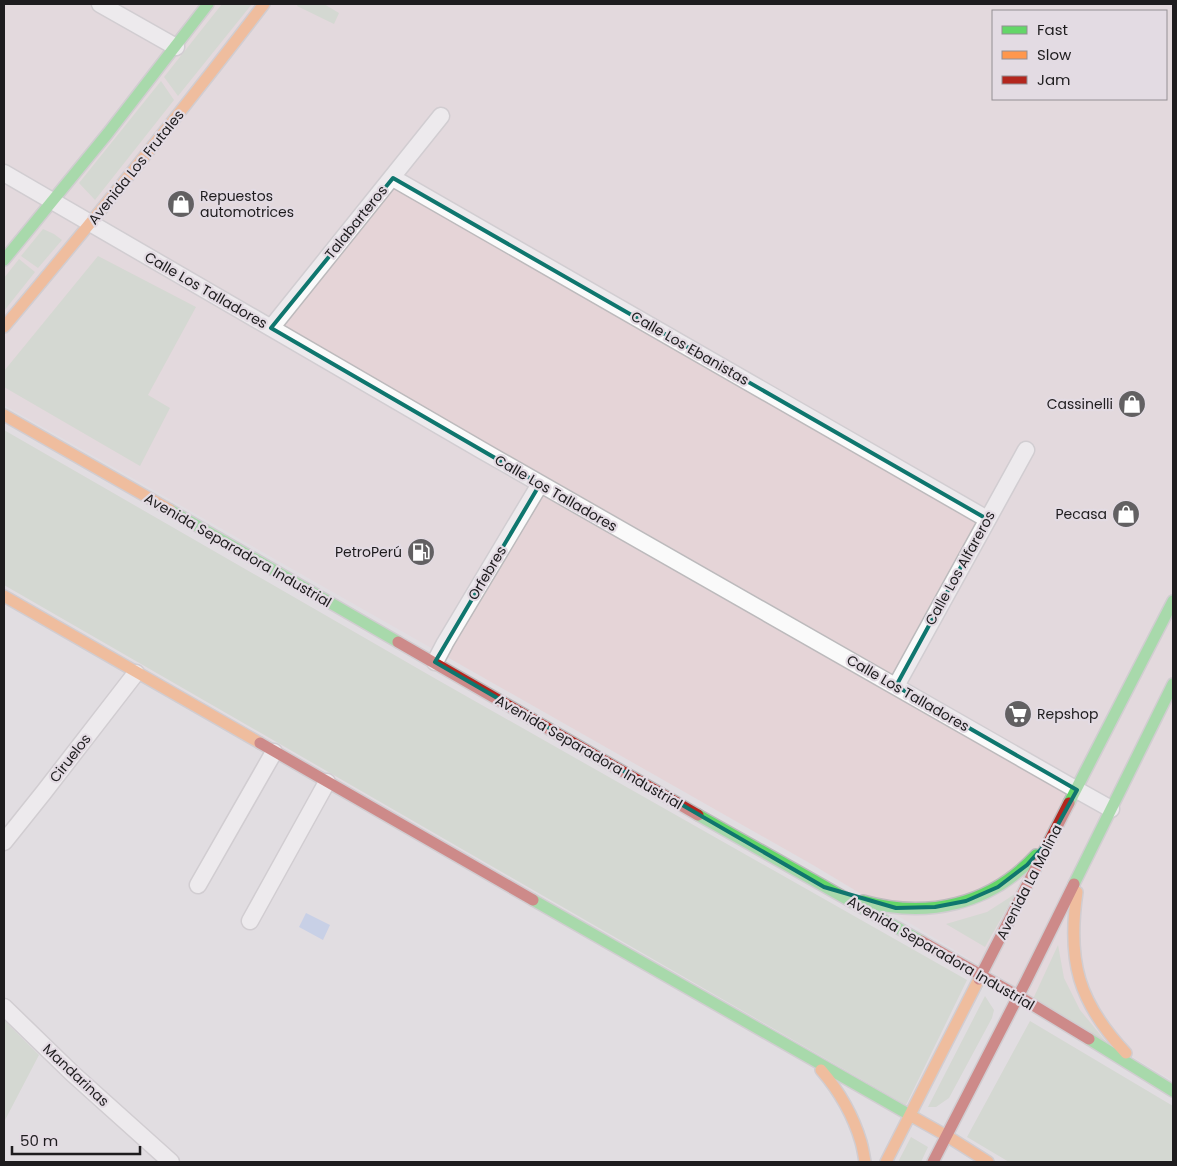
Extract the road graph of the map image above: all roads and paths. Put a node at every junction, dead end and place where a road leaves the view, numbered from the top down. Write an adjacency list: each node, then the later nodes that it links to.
1 (100, 4): 4 (street)
2 (208, 4): 4 (main road)
3 (264, 4): 9 (main road, Avenida Los Frutales)
4 (176, 47): 8 (main road)
5 (441, 116): 7 (street, Talabarteros)
6 (4, 173): 8 (street, Calle Los Talladores)
7 (392, 178): 12 (street, Talabarteros); 16 (street, Calle Los Ebanistas)
8 (52, 202): 9 (street, Calle Los Talladores); 10 (main road)
9 (91, 223): 11 (main road, Avenida Los Frutales); 12 (street, Calle Los Talladores)
10 (4, 260)
11 (4, 327)
12 (271, 328): 15 (street, Calle Los Talladores)
13 (4, 416): 19 (main road, Avenida Separadora Industrial)
14 (1026, 450): 16 (street, Calle Los Alfareros)
15 (540, 484): 19 (street, Orfebres); 22 (street, Calle Los Talladores)
16 (987, 518): 22 (street, Calle Los Alfareros)
17 (4, 596): 20 (main road)
18 (1173, 602): 25 (main road, Avenida La Molina)
19 (435, 662): 31 (main road, Avenida Separadora Industrial)
20 (136, 673): 23 (main road); 28 (street, Ciruelos)
21 (1173, 684): 26 (main road)
22 (896, 686): 25 (street, Calle Los Talladores)
23 (274, 752): 24 (main road); 30 (street)
24 (327, 782): 32 (street); 36 (main road)
25 (1076, 790): 26 (street, Calle Los Talladores); 27 (main road, Avenida La Molina)
26 (1111, 808): 29 (main road)
27 (1050, 839): 31 (main road); 33 (main road, Avenida La Molina)
28 (4, 842)
29 (1085, 861): 34 (main road); 37 (main road)
30 (198, 885)
31 (824, 887): 33 (main road, Avenida Separadora Industrial)
32 (250, 921)
33 (981, 976): 34 (main road, Avenida Separadora Industrial); 39 (main road, Avenida La Molina)
34 (1018, 996): 37 (main road, Avenida Separadora Industrial); 40 (main road)
35 (4, 1007): 41 (street, Mandarinas)
36 (814, 1061): 39 (main road); 42 (main road)
37 (1150, 1077): 38 (main road, Avenida Separadora Industrial)
38 (1173, 1091)
39 (910, 1115): 40 (main road); 43 (main road, Avenida La Molina)
40 (947, 1136): 44 (main road); 45 (main road)
41 (171, 1162)
42 (865, 1162)
43 (886, 1162)
44 (934, 1162)
45 (988, 1162)

